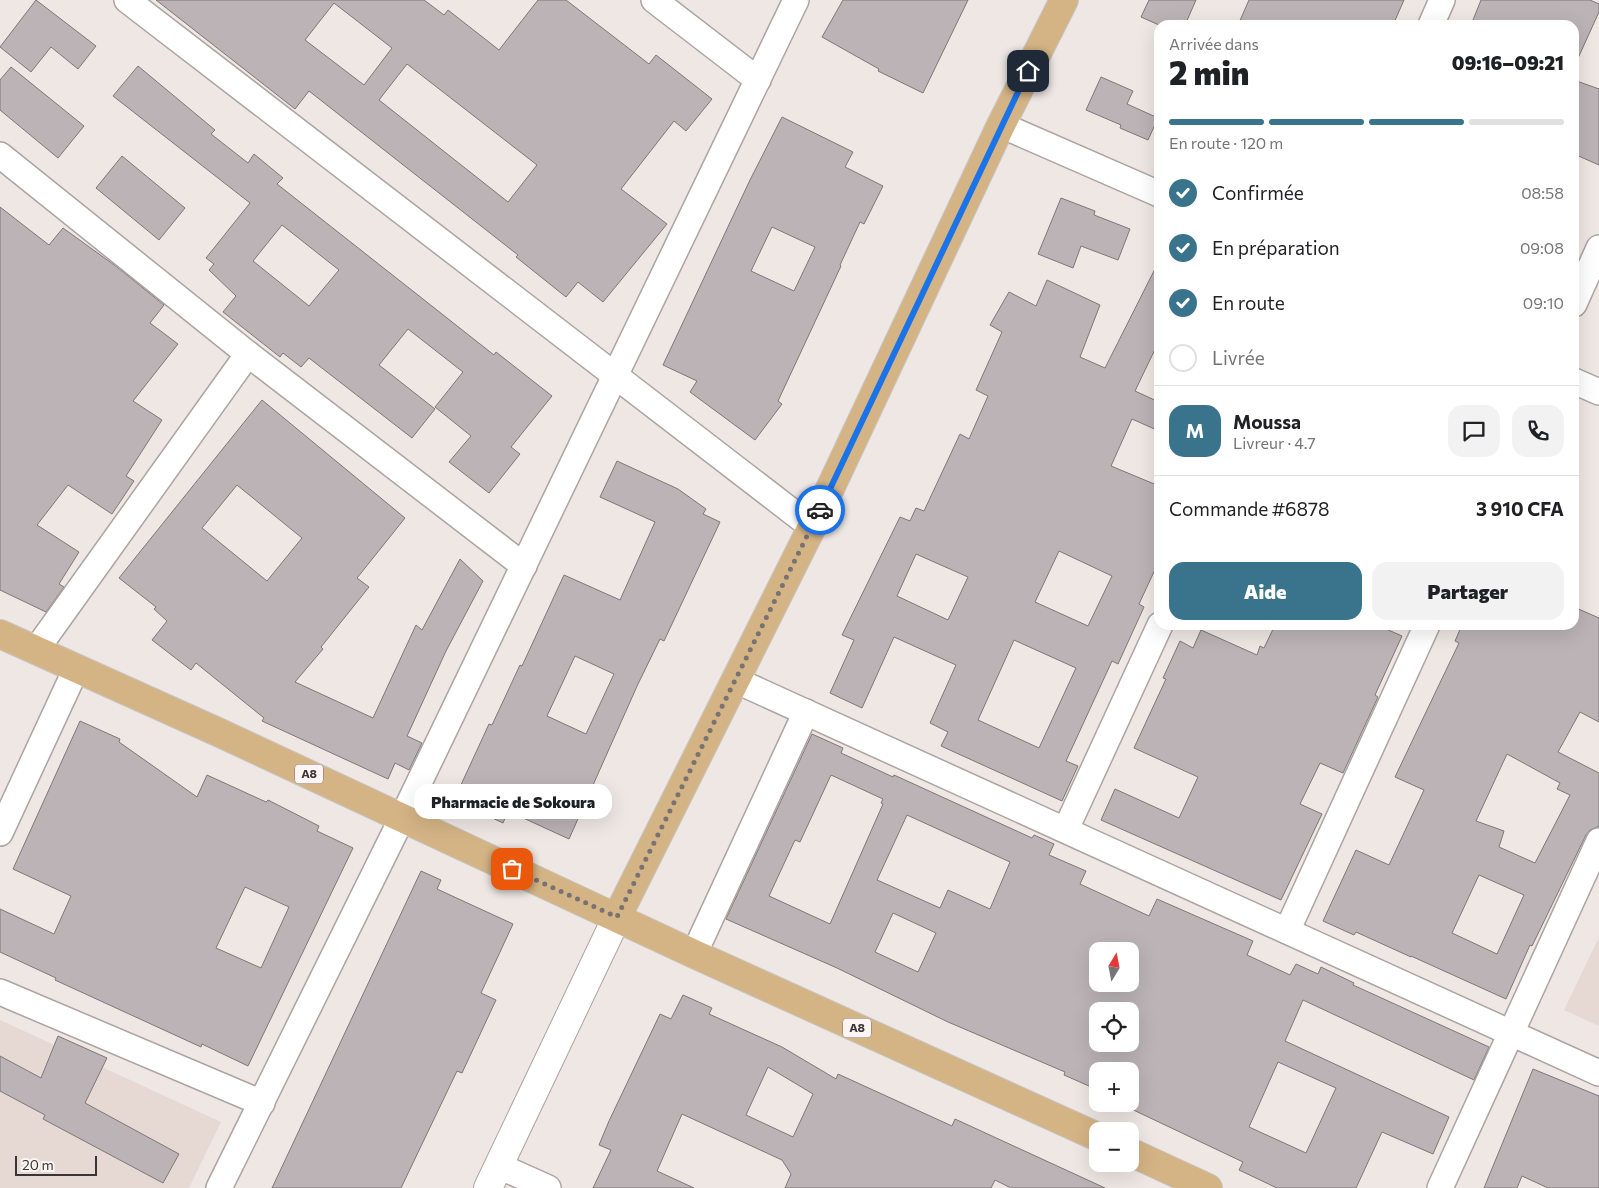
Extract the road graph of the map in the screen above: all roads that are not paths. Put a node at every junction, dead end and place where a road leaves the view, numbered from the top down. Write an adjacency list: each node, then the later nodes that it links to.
1 (127, 0): 14 (street)
2 (654, 0): 7 (street)
3 (796, 0): 7 (street)
4 (1064, 0): 8 (main road)
5 (1442, 0): 6 (street)
6 (1433, 20)
7 (758, 80): 14 (street)
8 (1001, 125): 10 (street); 17 (main road)
9 (0, 156): 13 (street)
10 (1154, 192)
11 (1599, 248): 12 (street)
12 (1579, 293)
13 (248, 354): 18 (street); 22 (street)
14 (616, 375): 17 (street); 18 (street)
15 (1579, 383): 16 (street)
16 (1599, 392)
17 (812, 527): 24 (main road)
18 (524, 566): 26 (street)
19 (1158, 630): 27 (street)
20 (1425, 630): 31 (street)
21 (0, 634): 22 (main road, A8)
22 (36, 650): 23 (main road, A8)
23 (76, 669): 26 (main road, A8); 28 (street)
24 (735, 680): 25 (street); 30 (main road)
25 (806, 712): 27 (street); 32 (street)
26 (402, 818): 30 (main road, A8); 36 (street)
27 (1066, 829): 31 (street)
28 (0, 832)
29 (1599, 841): 34 (street)
30 (617, 917): 32 (main road, A8); 39 (street)
31 (1287, 931): 34 (street)
32 (694, 954): 37 (main road, A8)
33 (0, 992): 36 (street)
34 (1511, 1033): 35 (street); 43 (street)
35 (1599, 1073)
36 (262, 1103): 40 (street)
37 (1089, 1134)
38 (1139, 1156): 42 (main road)
39 (493, 1177): 41 (street)
40 (219, 1188)
41 (548, 1188)
42 (1208, 1188)
43 (1440, 1188)

